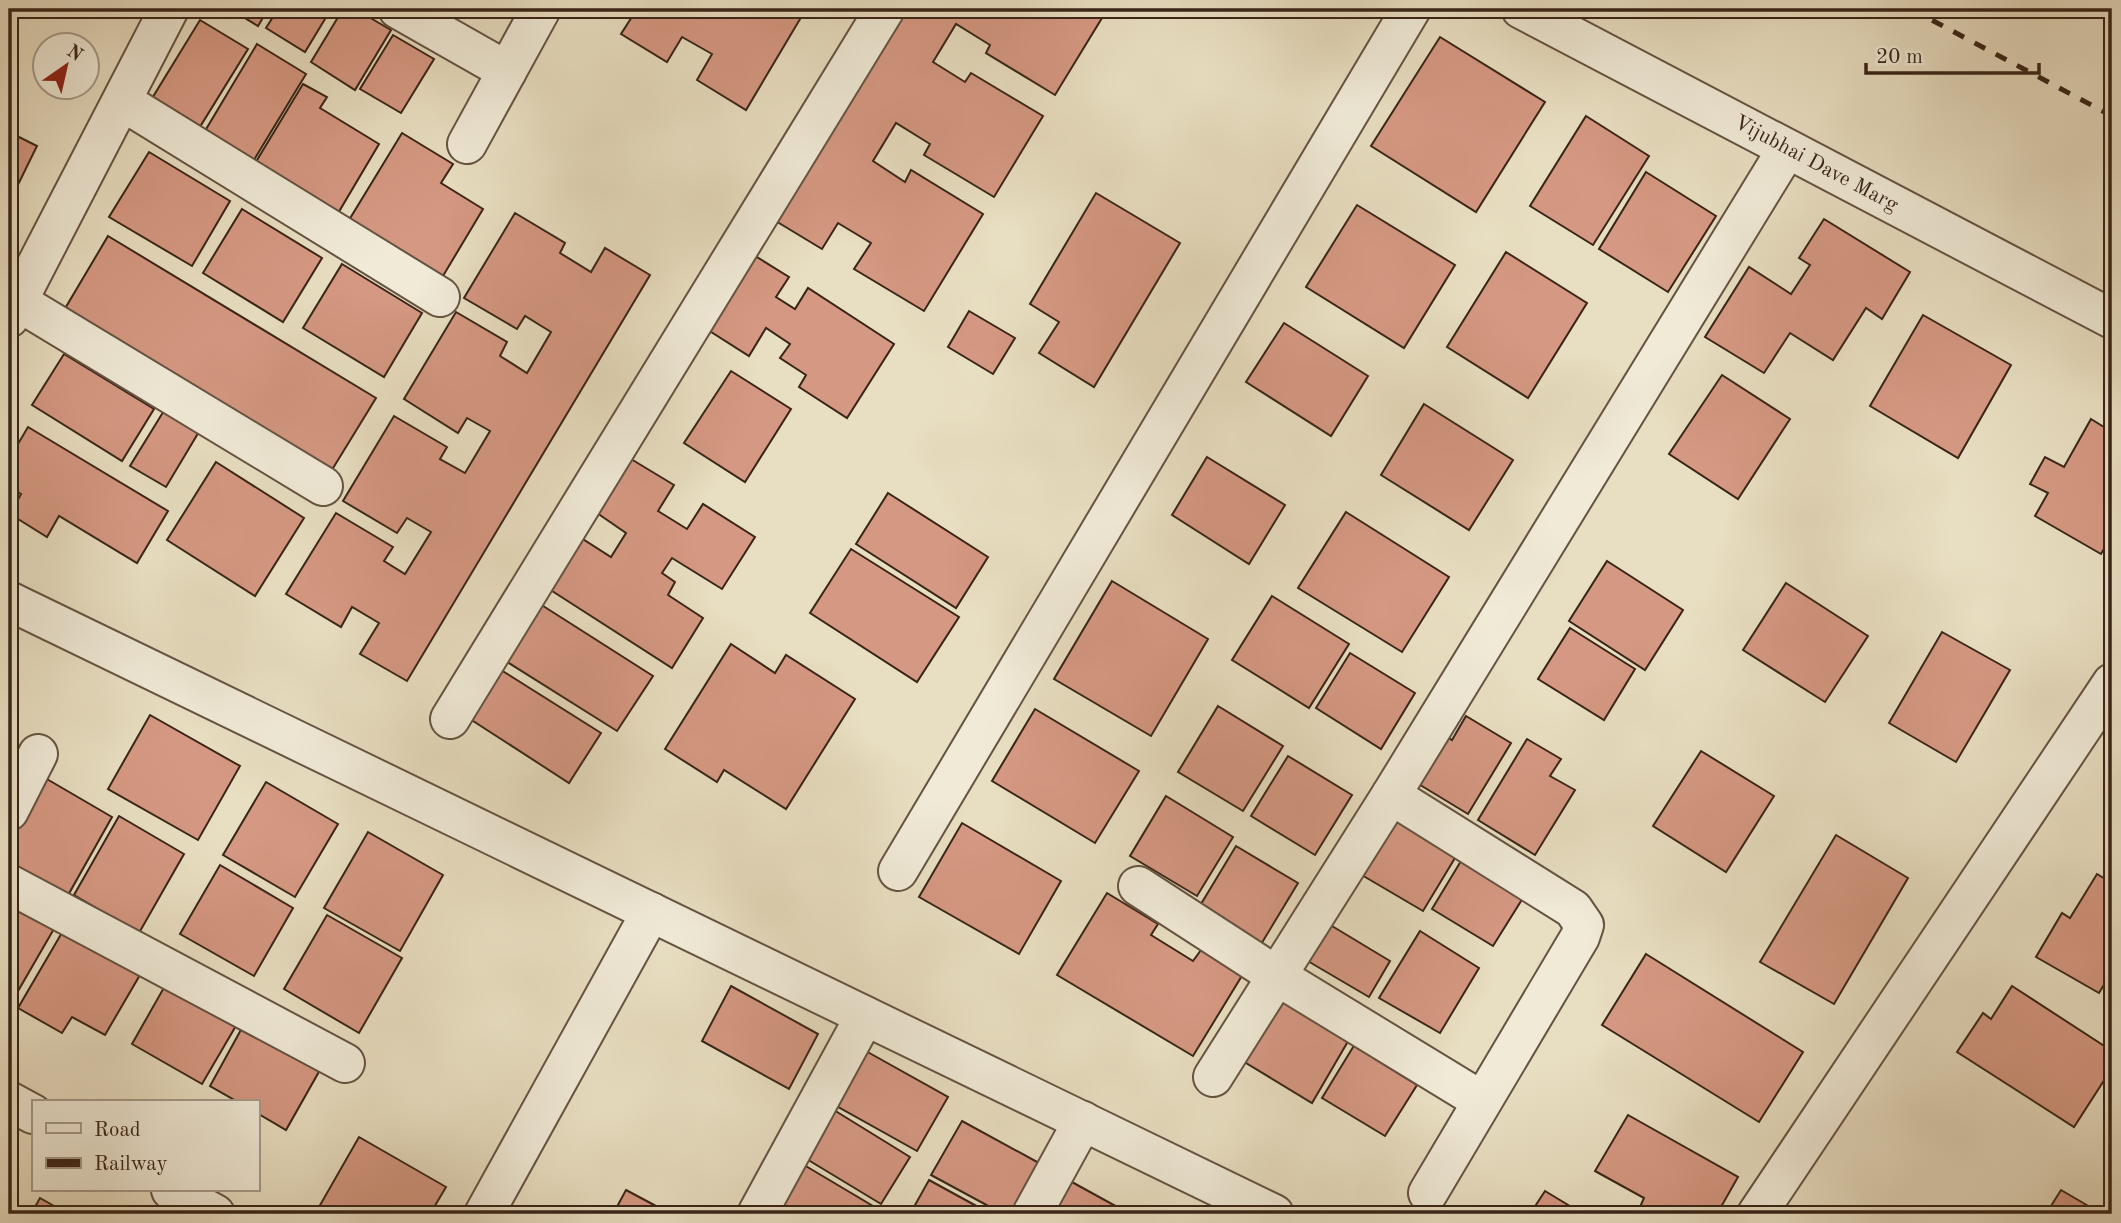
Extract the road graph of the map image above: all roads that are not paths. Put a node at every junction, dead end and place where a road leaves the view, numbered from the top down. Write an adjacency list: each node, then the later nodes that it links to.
1 (169, 9): 8 (street)
2 (398, 9): 7 (street)
3 (541, 9): 7 (street)
4 (885, 9): 17 (street)
5 (1411, 9): 21 (street)
6 (1521, 9): 10 (street, Vijubhai Dave Marg)
7 (507, 71): 9 (street)
8 (122, 101): 11 (street); 12 (street)
9 (467, 144)
10 (1787, 149): 13 (street, Vijubhai Dave Marg); 19 (street)
11 (440, 297)
12 (13, 310): 14 (street)
13 (2112, 319)
14 (323, 486)
15 (9, 601): 24 (street)
16 (2112, 682): 35 (street)
17 (450, 719)
18 (37, 754): 20 (street)
19 (1391, 795): 25 (street); 30 (street)
20 (9, 811)
21 (898, 871)
22 (9, 884): 27 (street)
23 (1138, 886): 25 (street)
24 (651, 912): 26 (street); 37 (street)
25 (1277, 976): 28 (street); 30 (street)
26 (865, 1016): 32 (street); 38 (street)
27 (345, 1063)
28 (1213, 1077)
29 (9, 1101): 31 (street)
30 (1482, 1101): 34 (street)
31 (32, 1113)
32 (1083, 1121): 39 (street); 40 (street)
33 (175, 1192): 36 (street)
34 (1428, 1193)
35 (1760, 1213)
36 (215, 1214)
37 (484, 1214)
38 (757, 1214)
39 (1032, 1214)
40 (1274, 1214)

